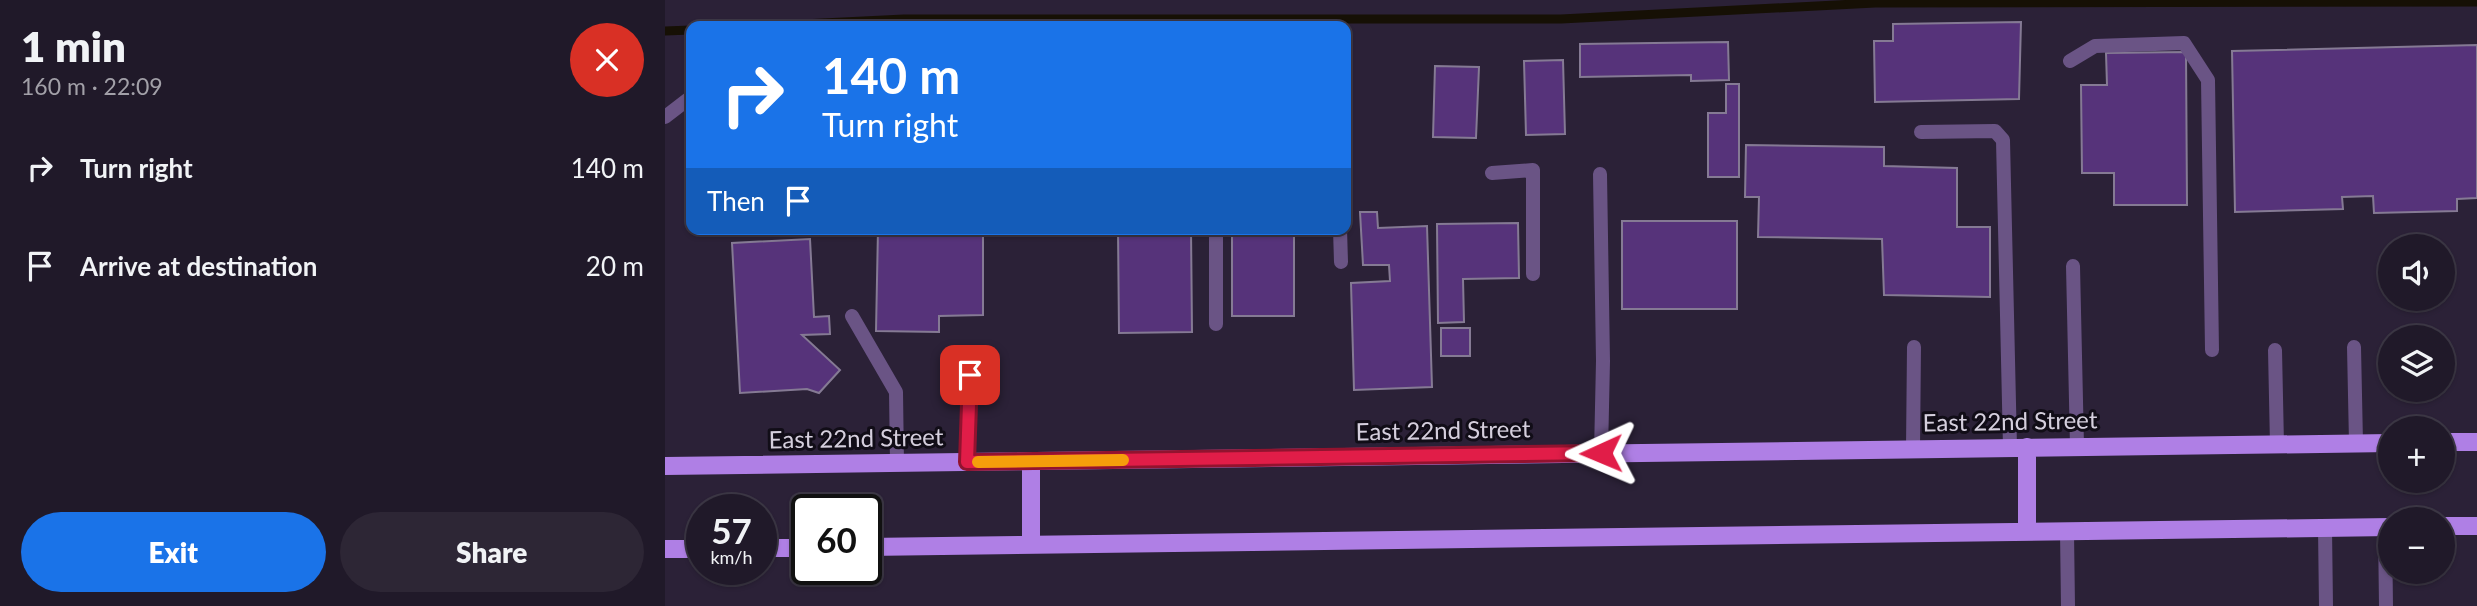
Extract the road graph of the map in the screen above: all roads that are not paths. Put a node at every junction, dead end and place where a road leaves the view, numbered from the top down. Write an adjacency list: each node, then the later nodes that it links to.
1 (2070, 61): 16 (lane)
2 (686, 101): 3 (lane)
3 (665, 117)
4 (1921, 132): 25 (lane)
5 (1492, 173): 11 (lane)
6 (1600, 174): 27 (lane)
7 (1216, 235): 13 (lane)
8 (1341, 235): 9 (lane)
9 (1341, 262)
10 (2073, 266): 24 (lane)
11 (1533, 274)
12 (852, 316): 30 (lane)
13 (1216, 324)
14 (1914, 347): 26 (lane)
15 (2354, 347): 21 (lane)
16 (2212, 350)
17 (2275, 350): 23 (lane)
18 (970, 375): 28 (lane)
19 (2455, 442): 20 (main road)
20 (2477, 442)
21 (2356, 443): 22 (main road, East 22nd Street); 23 (main road, East 22nd Street)
22 (2378, 443)
23 (2277, 445): 24 (main road, East 22nd Street)
24 (2077, 446): 25 (main road, East 22nd Street)
25 (2019, 447): 26 (main road, East 22nd Street); 37 (main road)
26 (1913, 448): 27 (main road, East 22nd Street)
27 (1601, 453): 29 (main road, East 22nd Street)
28 (967, 462): 29 (main road, East 22nd Street); 30 (main road, East 22nd Street)
29 (1031, 462): 38 (main road)
30 (897, 463): 31 (main road, East 22nd Street)
31 (665, 466)
32 (2455, 526): 33 (main road)
33 (2477, 526)
34 (2378, 527): 35 (main road)
35 (2325, 528): 36 (main road); 44 (lane)
36 (2067, 532): 37 (main road); 43 (lane)
37 (2027, 533): 38 (main road)
38 (1031, 545): 39 (main road)
39 (882, 547)
40 (686, 549): 41 (main road)
41 (665, 550)
42 (2387, 584): 45 (lane)
43 (2069, 606)
44 (2326, 606)
45 (2386, 606)

